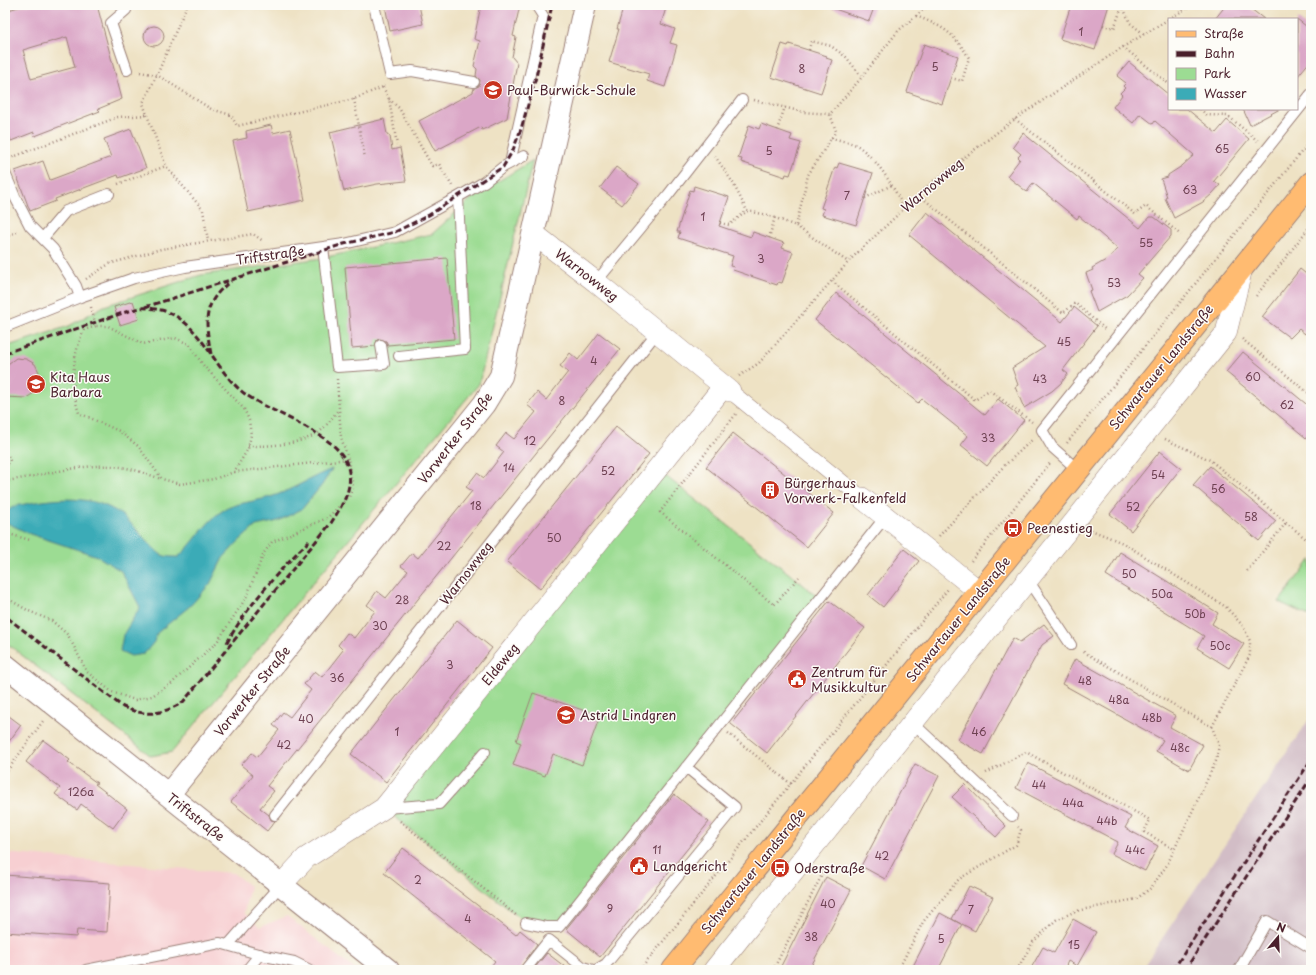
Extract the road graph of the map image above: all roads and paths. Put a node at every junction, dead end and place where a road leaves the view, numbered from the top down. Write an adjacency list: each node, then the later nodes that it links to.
1 (126, 5): 16 (lane)
2 (187, 5): 18 (path)
3 (374, 5): 17 (lane)
4 (536, 5): 42 (lane)
5 (585, 5): 59 (street, Vorwerker Straße)
6 (928, 5): 9 (path)
7 (1192, 5): 10 (path, Warnowweg)
8 (1122, 6): 12 (path); 13 (path)
9 (916, 16): 19 (path); 20 (path)
10 (1171, 18)
11 (1168, 20): 13 (path, Warnowweg)
12 (1103, 25)
13 (1144, 34): 14 (path, Warnowweg)
14 (1123, 47): 22 (path); 32 (path, Warnowweg)
15 (809, 50): 19 (path)
16 (127, 70): 18 (path)
17 (390, 74): 21 (lane); 23 (path)
18 (157, 75): 25 (path); 31 (path)
19 (862, 77): 30 (path)
20 (951, 78)
21 (474, 82)
22 (1168, 83)
23 (383, 87): 25 (path); 26 (path)
24 (1311, 94): 38 (lane)
25 (354, 99): 40 (path)
26 (388, 99): 36 (path); 47 (path)
27 (742, 100): 28 (path); 37 (lane)
28 (785, 107): 30 (path); 33 (path)
29 (1201, 110): 38 (path)
30 (830, 114): 34 (path)
31 (147, 115): 41 (path); 43 (path)
32 (1015, 119): 50 (path, Warnowweg); 64 (path)
33 (777, 130)
34 (831, 138): 46 (path); 58 (path)
35 (1311, 140): 88 (path)
36 (397, 145)
37 (708, 145): 54 (path); 69 (lane)
38 (1268, 149): 64 (lane)
39 (524, 156): 42 (lane, Triftstraße)
40 (365, 158)
41 (5, 160)
42 (510, 163): 51 (lane, Triftstraße)
43 (166, 166): 49 (path); 63 (path)
44 (5, 173): 60 (lane)
45 (1311, 182): 67 (main road, Schwartauer Landstraße)
46 (892, 184): 52 (path); 53 (path)
47 (452, 186): 48 (path); 51 (path)
48 (446, 190)
49 (109, 194): 60 (lane)
50 (919, 195): 53 (path, Warnowweg); 76 (path)
51 (458, 197): 65 (lane, Triftstraße); 79 (lane)
52 (865, 198)
53 (904, 208): 66 (path, Warnowweg)
54 (747, 211): 55 (path); 56 (path)
55 (775, 217): 58 (path); 61 (path)
56 (720, 223)
57 (1311, 225): 72 (path)
58 (796, 226): 66 (path)
59 (534, 234): 69 (street, Warnowweg); 120 (street, Vorwerker Straße)
60 (43, 238): 70 (lane)
61 (768, 238)
62 (270, 240): 63 (path)
63 (208, 241): 70 (path)
64 (1192, 244): 76 (lane)
65 (323, 247): 71 (lane, Triftstraße); 80 (lane)
66 (848, 262): 68 (path, Warnowweg)
67 (1242, 268): 84 (street, Schwartauer Landstraße); 91 (main road, Schwartauer Landstraße)
68 (832, 281): 81 (path, Warnowweg); 85 (path)
69 (596, 282): 75 (street, Warnowweg)
70 (76, 286): 71 (lane)
71 (83, 296): 73 (path); 74 (lane, Triftstraße)
72 (1253, 299)
73 (96, 326): 86 (path); 93 (path)
74 (5, 327)
75 (658, 331): 81 (street, Warnowweg); 122 (lane, Warnowweg)
76 (1116, 338): 85 (lane)
77 (1241, 338): 82 (path)
78 (381, 345): 80 (lane)
79 (399, 356)
80 (337, 367): 83 (path)
81 (733, 393): 95 (street); 105 (path); 121 (street, Eldeweg)
82 (1311, 395)
83 (338, 410): 86 (path); 89 (path)
84 (1150, 428): 97 (street, Schwartauer Landstraße); 98 (path)
85 (1042, 430): 88 (lane); 102 (path)
86 (248, 446): 92 (path)
87 (5, 454): 90 (path)
88 (1059, 454): 91 (lane); 104 (path)
89 (348, 459): 92 (path); 108 (path)
90 (5, 467)
91 (1078, 470): 107 (main road, Schwartauer Landstraße)
92 (234, 472): 93 (path)
93 (162, 479): 94 (path)
94 (5, 481)
95 (862, 498): 96 (street)
96 (886, 516): 102 (street); 113 (lane)
97 (1076, 520): 106 (street, Schwartauer Landstraße); 114 (path)
98 (1286, 523): 101 (path); 103 (path)
99 (5, 533): 100 (path)
100 (30, 540)
101 (1311, 543)
102 (927, 549): 104 (street)
103 (1247, 571)
104 (959, 576): 107 (street); 119 (path)
105 (799, 577)
106 (1028, 580): 109 (lane); 112 (street, Schwartauer Landstraße)
107 (980, 592): 131 (main road, Schwartauer Landstraße)
108 (5, 597)
109 (1071, 645): 114 (path)
110 (5, 665): 111 (street, Triftstraße)
111 (55, 704): 117 (path); 120 (street, Triftstraße)
112 (913, 723): 118 (lane); 139 (street, Schwartauer Landstraße)
113 (718, 725): 116 (lane); 119 (path)
114 (1212, 727): 124 (path)
115 (485, 752): 121 (lane)
116 (686, 767): 127 (lane); 137 (lane)
117 (5, 774)
118 (974, 780): 123 (lane); 124 (path)
119 (791, 784): 138 (path)
120 (168, 795): 126 (street, Triftstraße)
121 (384, 808): 126 (street, Eldeweg); 127 (path)
122 (275, 815)
123 (1012, 816): 141 (path)
124 (1174, 849): 142 (path)
125 (819, 865): 140 (path)
126 (281, 884): 128 (lane); 135 (street, Triftstraße)
127 (526, 923)
128 (228, 946): 130 (lane); 132 (lane)
129 (1311, 948): 143 (lane)
130 (260, 954): 133 (lane); 134 (lane)
131 (679, 968)
132 (86, 970)
133 (247, 970)
134 (310, 970)
135 (388, 970)
136 (525, 970): 137 (lane)
137 (594, 970)
138 (640, 970)
139 (714, 970)
140 (773, 970)
141 (898, 970)
142 (1017, 970)
143 (1239, 970)

